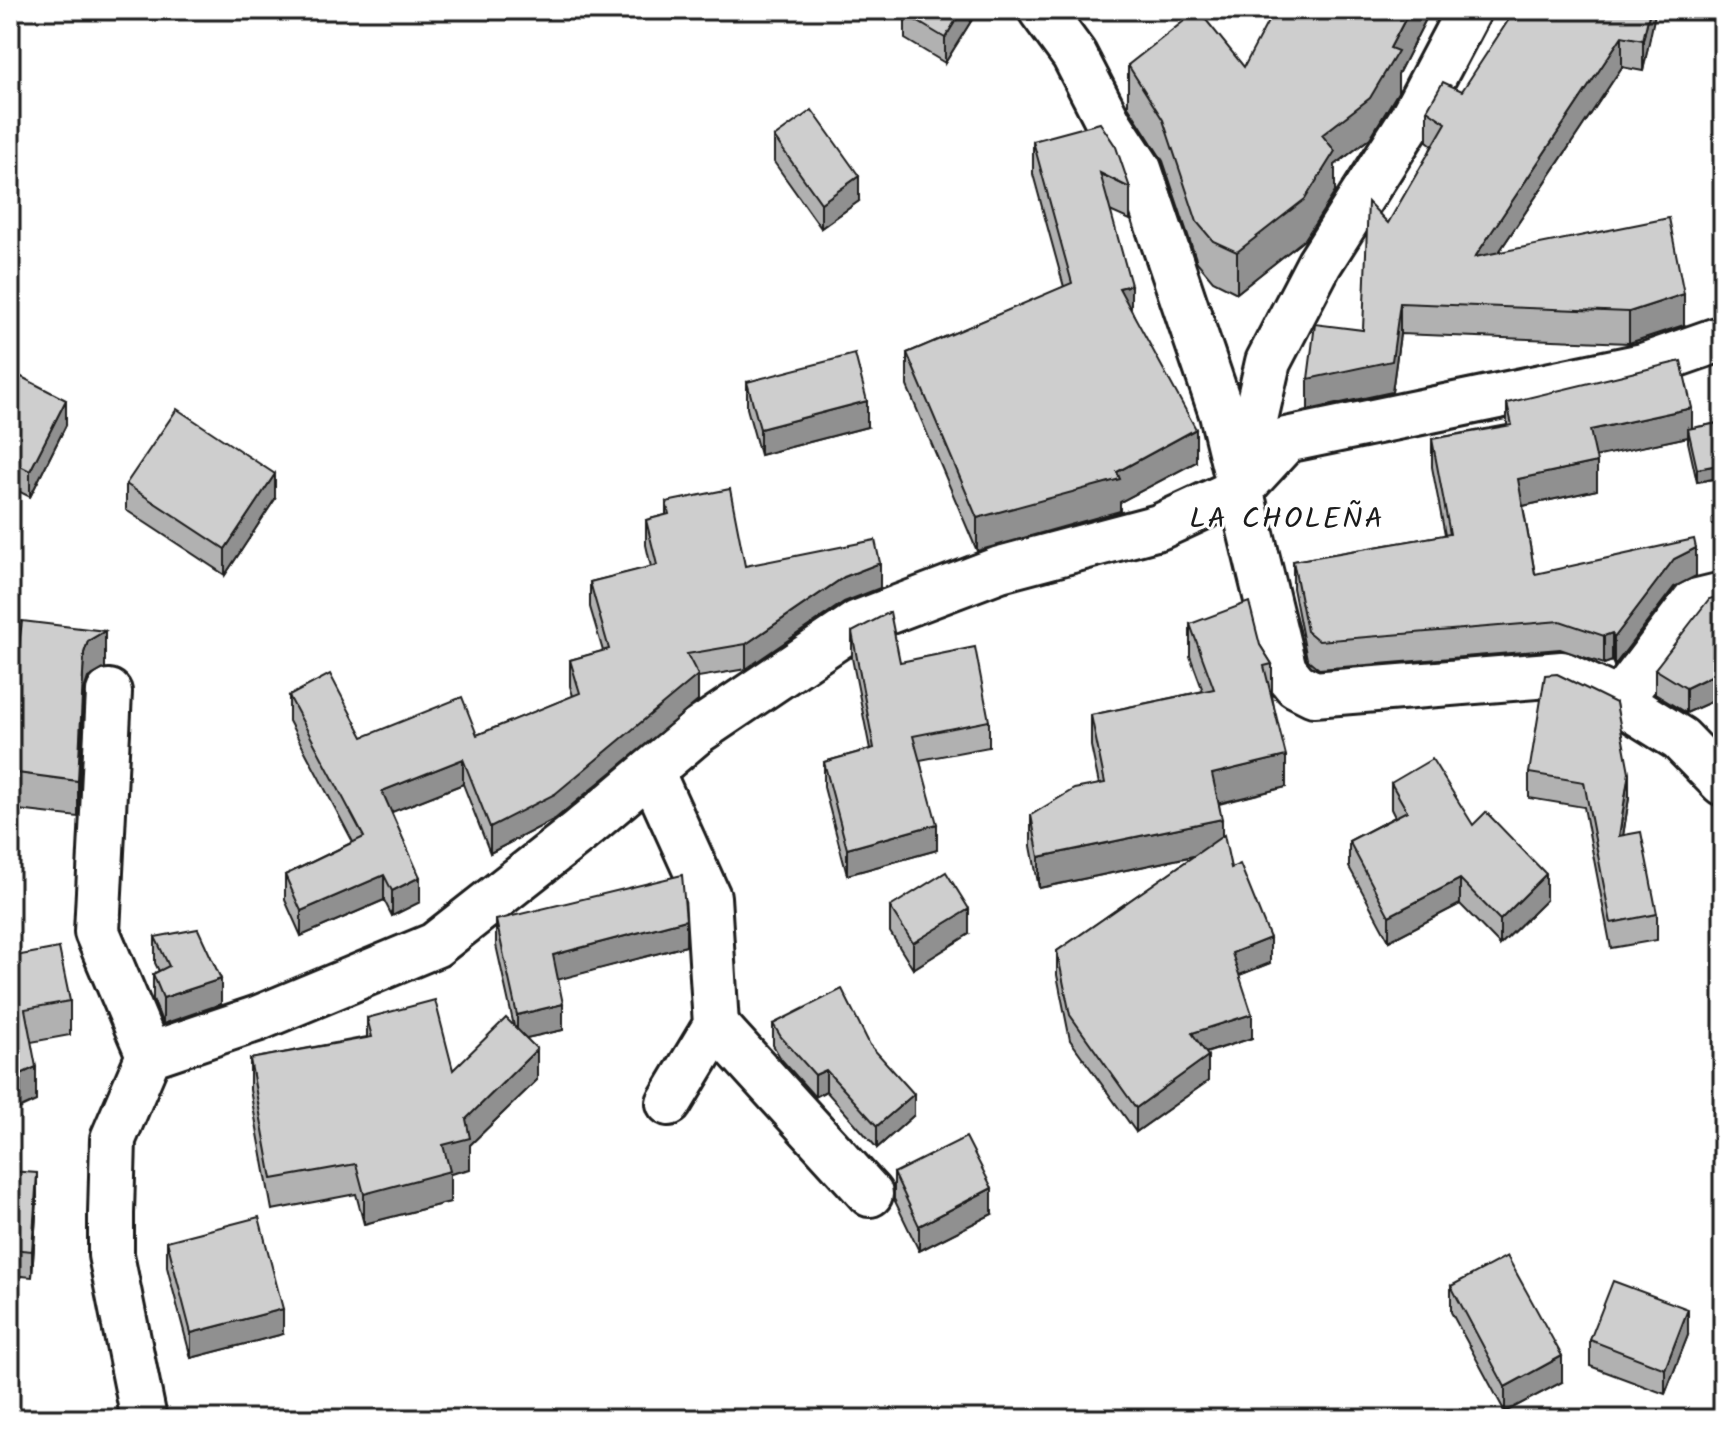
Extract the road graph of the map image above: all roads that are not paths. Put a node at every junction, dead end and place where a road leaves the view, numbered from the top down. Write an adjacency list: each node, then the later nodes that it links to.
1 (1041, 10): 4 (street)
2 (1469, 10): 4 (street)
3 (1723, 338): 4 (street)
4 (1239, 490): 7 (street); 8 (street)
5 (1723, 595): 7 (street)
6 (109, 692): 11 (street)
7 (1619, 701): 9 (street)
8 (651, 771): 10 (street); 11 (street)
9 (1723, 783)
10 (716, 1025): 12 (street); 13 (street)
11 (149, 1055): 14 (street)
12 (669, 1103)
13 (870, 1194)
14 (144, 1419)

